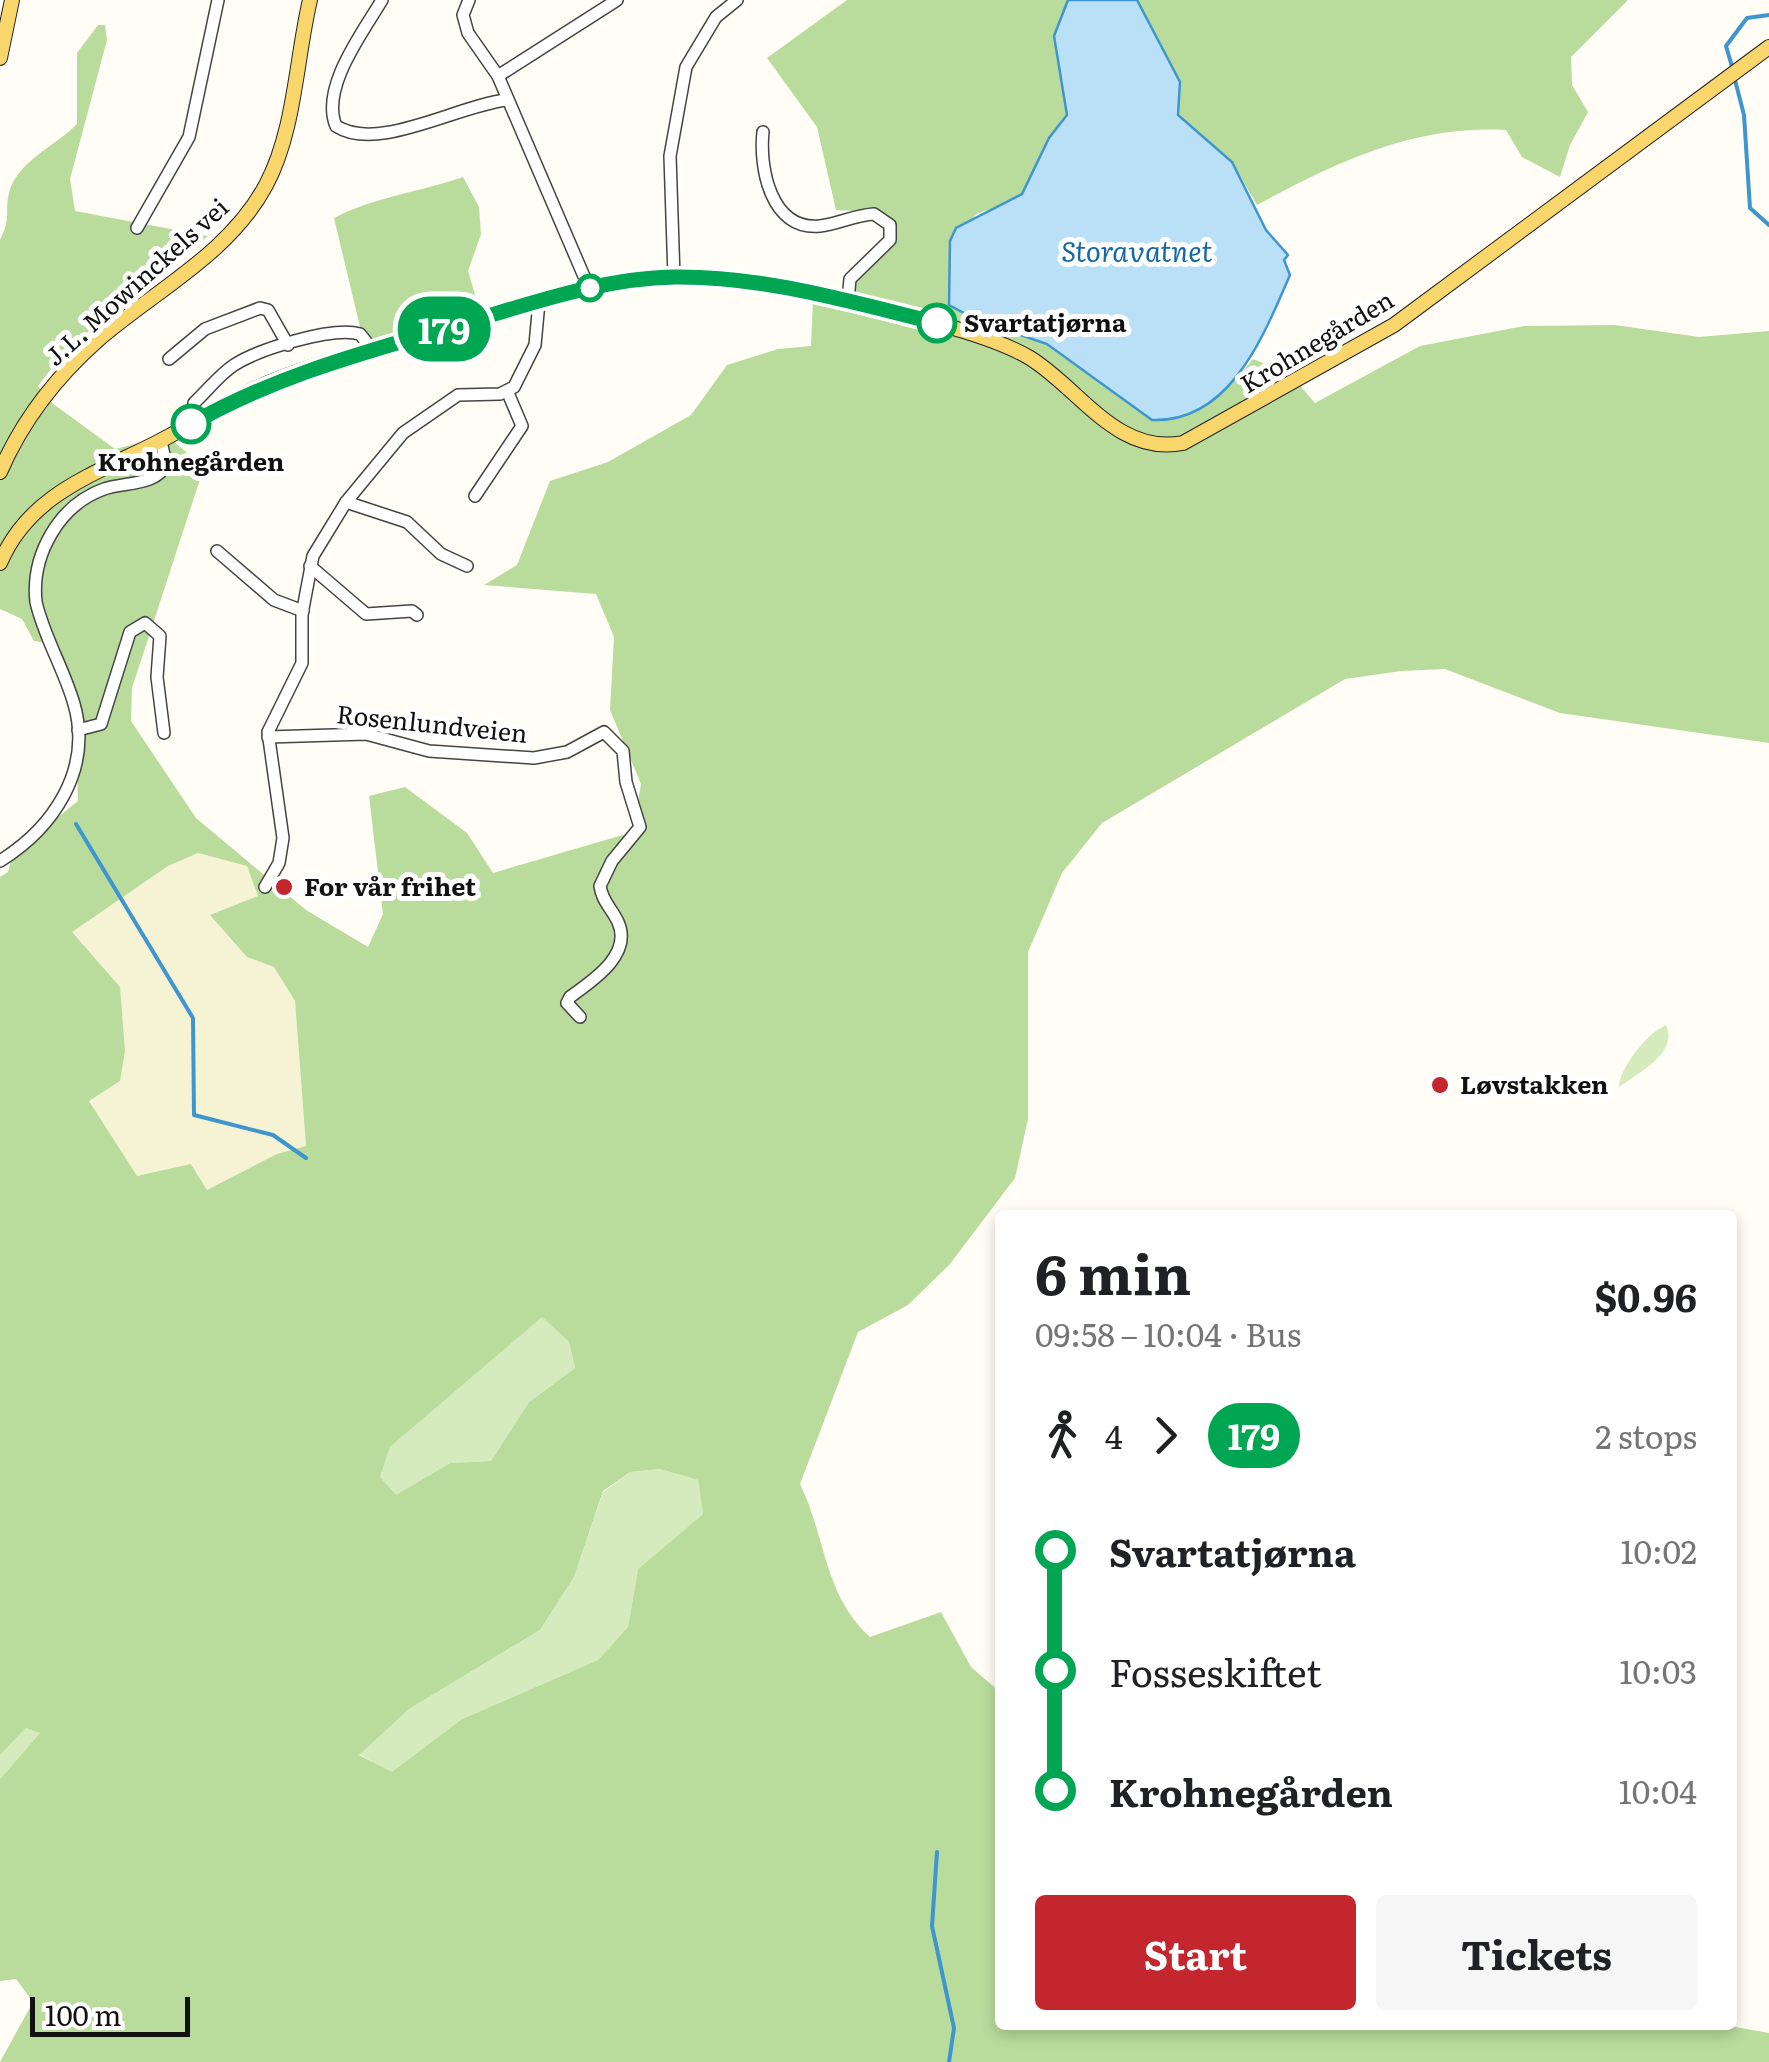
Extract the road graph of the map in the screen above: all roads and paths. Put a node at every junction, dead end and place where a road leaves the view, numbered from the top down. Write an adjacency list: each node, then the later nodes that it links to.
1 (12, 0): 9 (main road)
2 (218, 0): 13 (street)
3 (310, 0): 24 (main road, J.L. Mowinckels vei)
4 (382, 0): 11 (street)
5 (469, 0): 10 (street)
6 (616, 0): 10 (street)
7 (737, 0): 14 (street)
8 (1769, 47): 16 (main road, Krohnegården)
9 (0, 58)
10 (498, 76): 11 (street)
11 (507, 100): 15 (street)
12 (763, 132): 16 (street)
13 (138, 228)
14 (674, 277): 15 (main road, Krohnegården); 16 (main road, Krohnegården)
15 (589, 288): 17 (main road, Krohnegården)
16 (848, 300)
17 (539, 302): 19 (main road, Krohnegården); 21 (street)
18 (288, 345): 19 (street); 20 (street); 22 (street)
19 (371, 348): 23 (main road, Krohnegården)
20 (169, 359)
21 (508, 393): 25 (street); 26 (street)
22 (194, 402)
23 (161, 441): 28 (main road, Krohnegården); 33 (street)
24 (0, 472)
25 (476, 496)
26 (346, 502): 29 (street); 30 (street)
27 (217, 551): 31 (street)
28 (0, 562)
29 (310, 566): 31 (street); 32 (street)
30 (467, 566)
31 (303, 611): 35 (street)
32 (417, 615)
33 (78, 730): 34 (street); 36 (street)
34 (164, 733)
35 (268, 736): 37 (street); 38 (street, Rosenlundveien)
36 (0, 862)
37 (265, 887)
38 (580, 1018)

